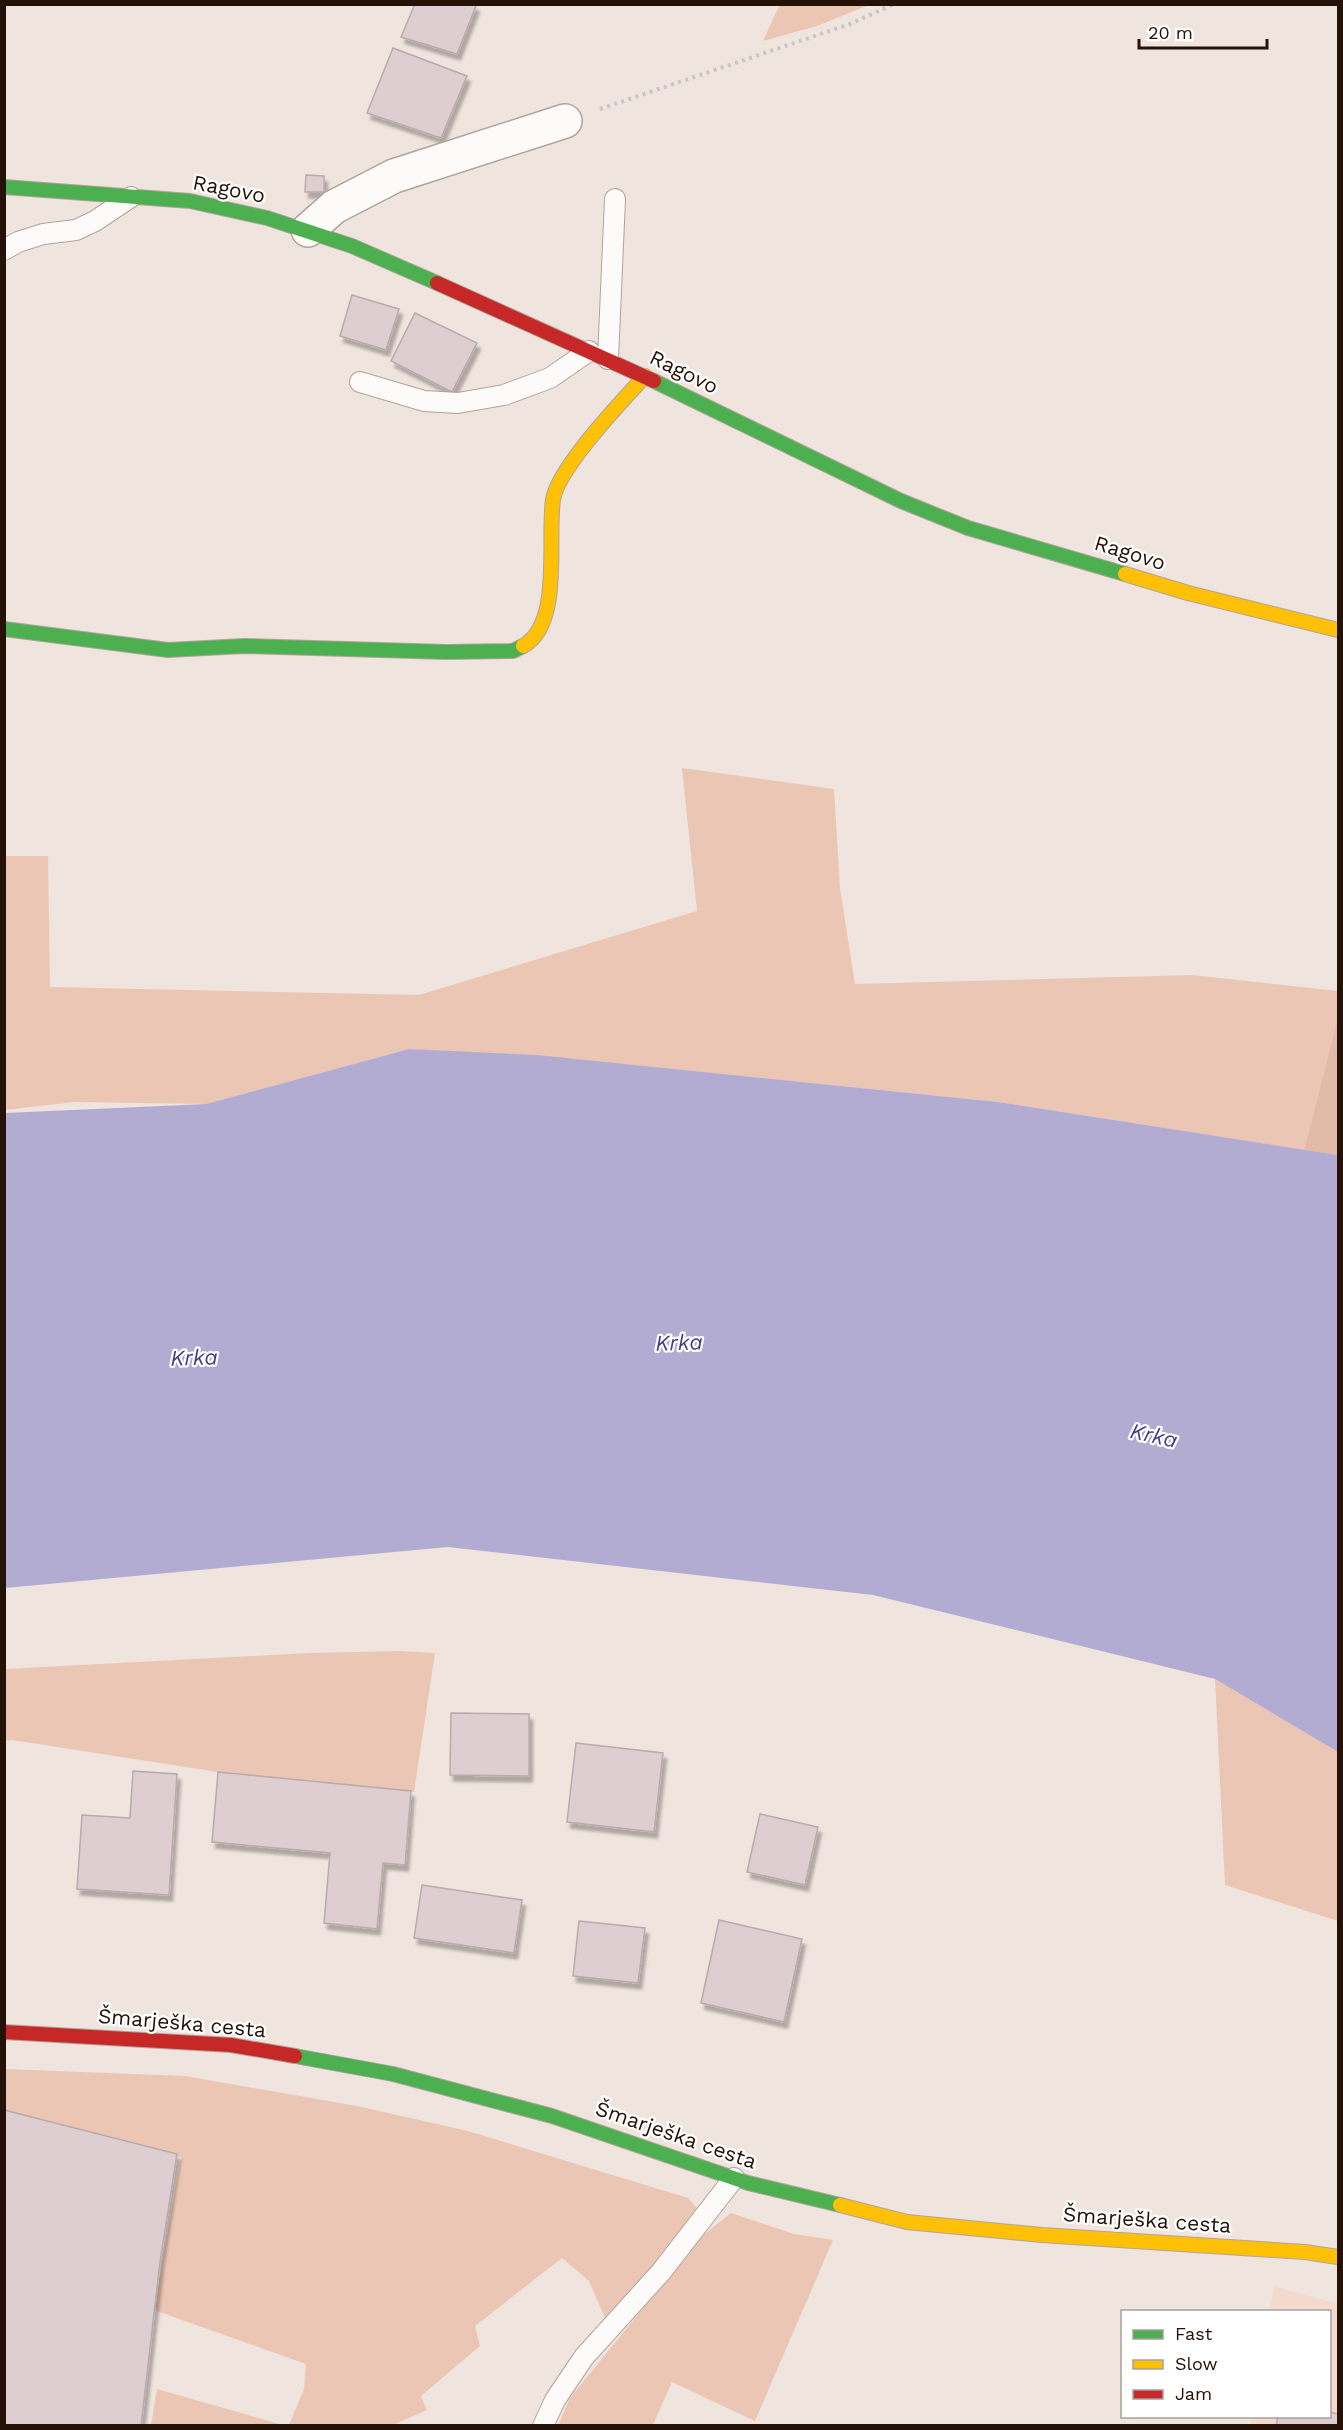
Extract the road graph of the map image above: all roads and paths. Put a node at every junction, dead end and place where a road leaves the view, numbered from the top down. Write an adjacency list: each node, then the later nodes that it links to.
1 (894, 4): 2 (path)
2 (565, 121): 6 (street)
3 (4, 187): 4 (street, Ragovo)
4 (131, 197): 6 (street, Ragovo); 7 (lane)
5 (615, 199): 9 (lane)
6 (308, 230): 8 (street, Ragovo)
7 (4, 250)
8 (590, 351): 9 (street, Ragovo); 11 (lane)
9 (608, 359): 10 (street, Ragovo)
10 (645, 376): 12 (street); 13 (street, Ragovo)
11 (360, 382)
12 (4, 630)
13 (1338, 630)
14 (4, 2032): 15 (street, Šmarješka cesta)
15 (734, 2178): 16 (street, Šmarješka cesta); 17 (lane)
16 (1338, 2257)
17 (543, 2426)

